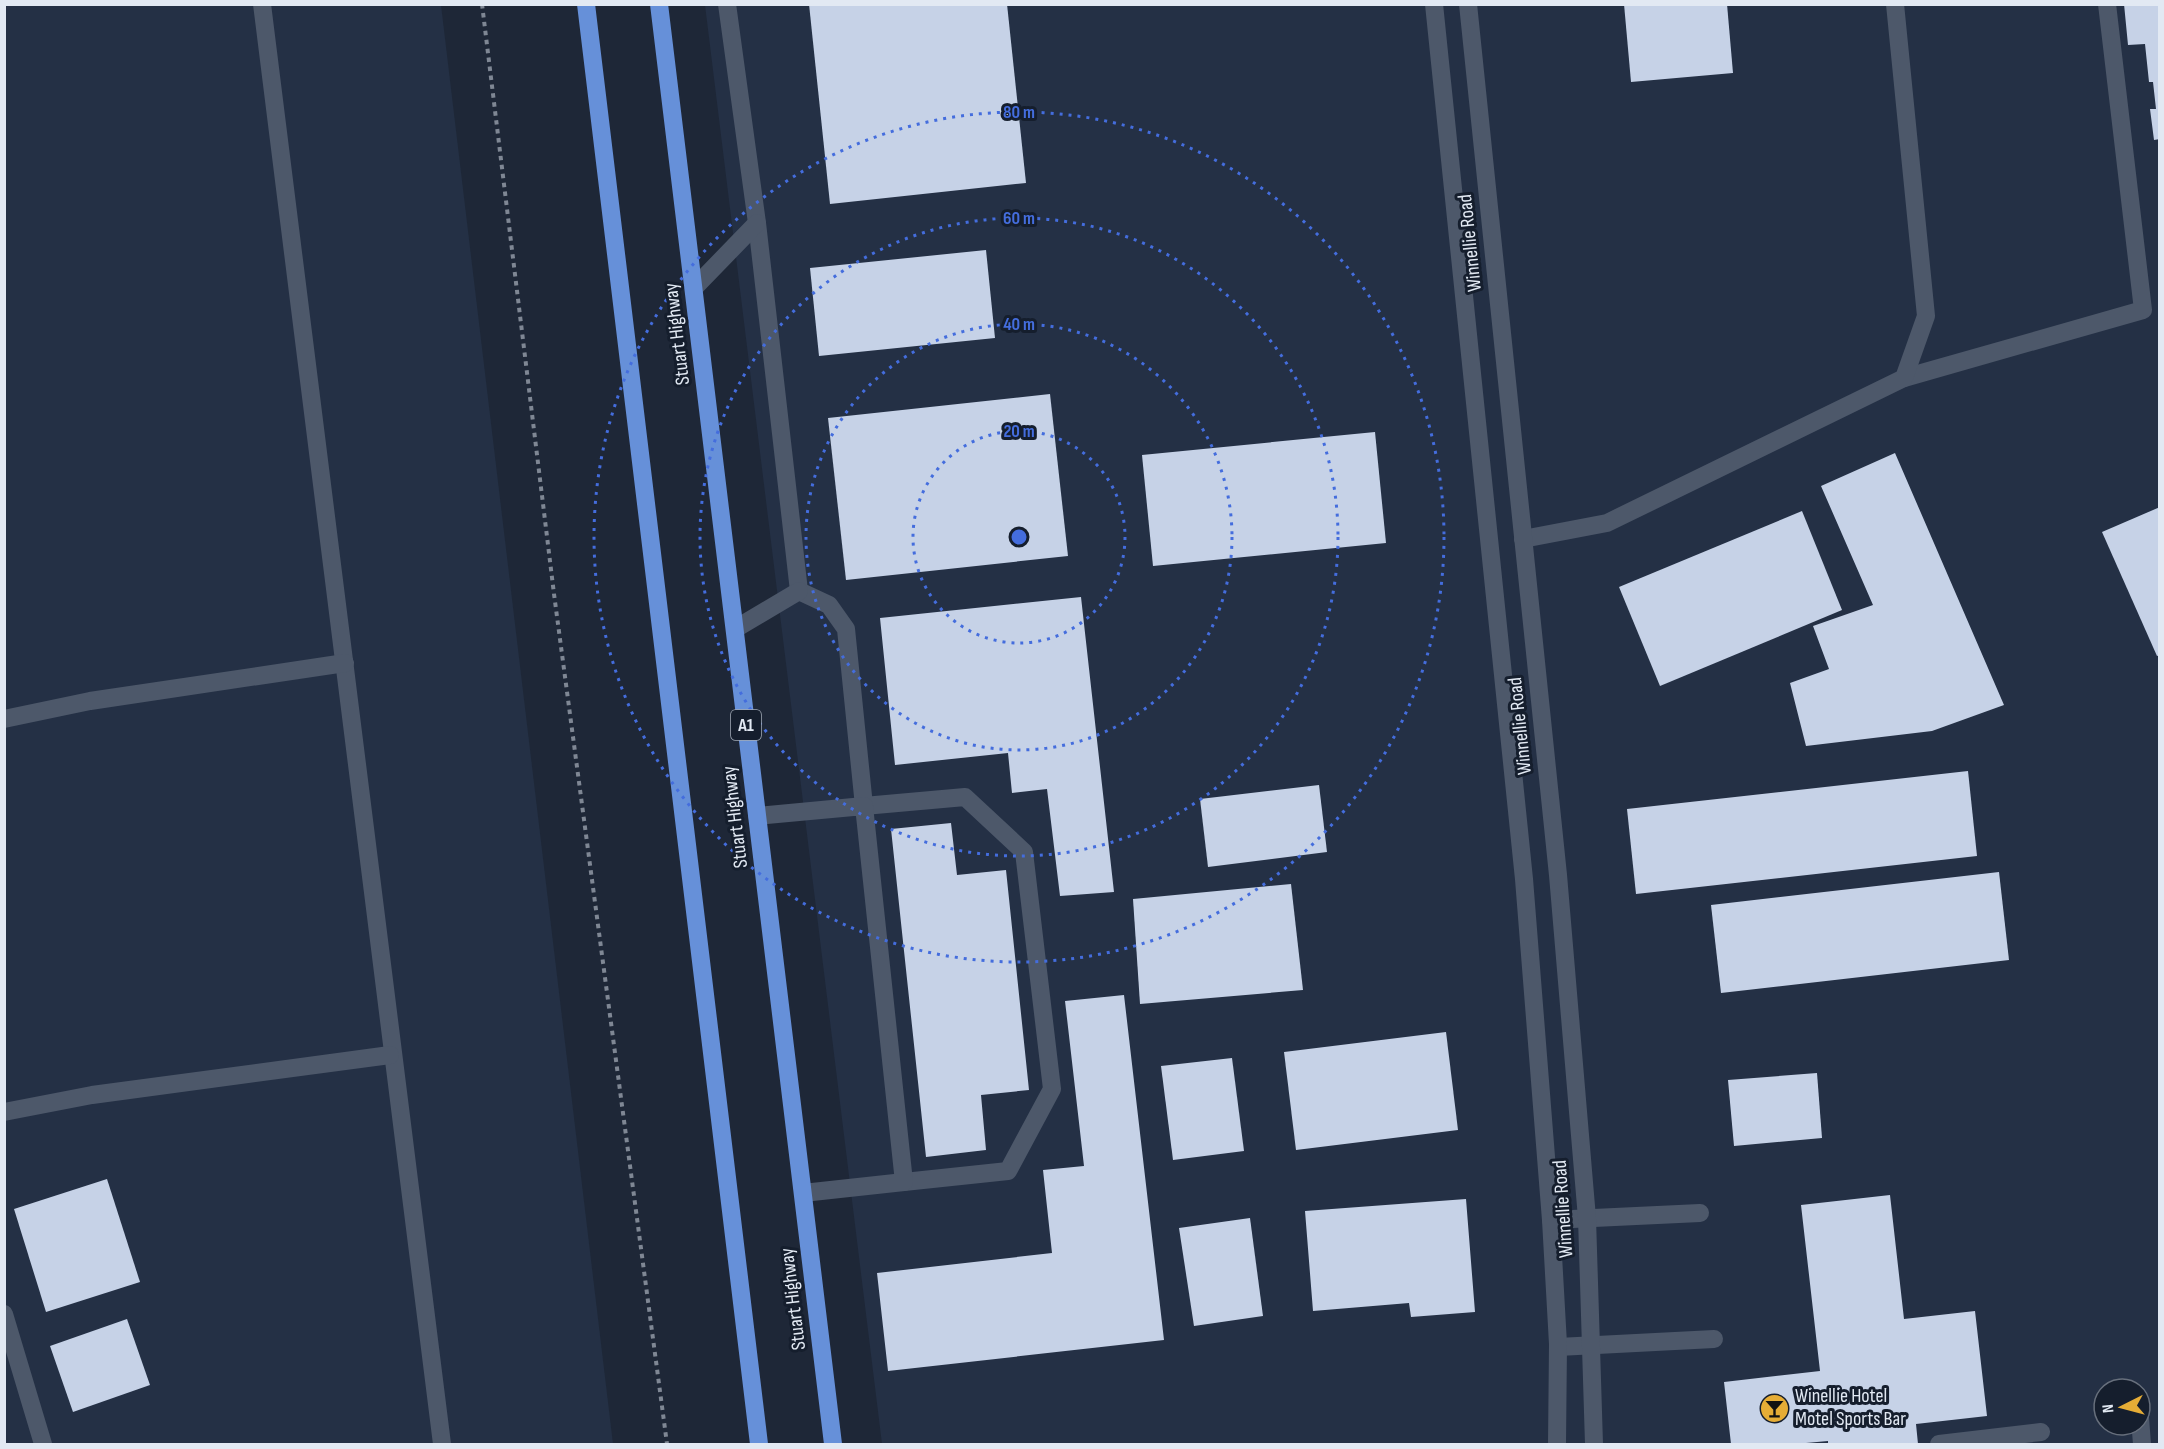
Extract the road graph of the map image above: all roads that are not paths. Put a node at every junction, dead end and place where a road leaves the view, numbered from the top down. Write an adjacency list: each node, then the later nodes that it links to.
1 (262, 4): 15 (street)
2 (586, 4): 33 (highway)
3 (659, 4): 10 (highway, Stuart Highway / A1)
4 (727, 4): 9 (street)
5 (1434, 4): 25 (street, Winnellie Road)
6 (1468, 4): 12 (street, Winnellie Road)
7 (1895, 4): 11 (street)
8 (2107, 4): 11 (street)
9 (756, 223): 10 (street); 13 (street)
10 (694, 288): 14 (highway, Stuart Highway / A1)
11 (1904, 378): 12 (street)
12 (1523, 540): 24 (street, Winnellie Road)
13 (799, 591): 14 (street); 17 (street)
14 (735, 629): 18 (highway, Stuart Highway / A1)
15 (345, 663): 16 (street); 19 (street)
16 (4, 718)
17 (864, 806): 18 (street); 21 (street); 21 (street)
18 (758, 816): 22 (highway, Stuart Highway / A1)
19 (390, 1055): 20 (street); 32 (street)
20 (4, 1113)
21 (904, 1182): 22 (street)
22 (803, 1193): 34 (highway, Stuart Highway / A1)
23 (1700, 1213): 24 (street)
24 (1587, 1218): 25 (street); 28 (street, Winnellie Road)
25 (1551, 1220): 29 (street, Winnellie Road)
26 (4, 1314): 31 (street)
27 (1714, 1339): 28 (street)
28 (1592, 1345): 29 (street); 36 (street, Winnellie Road)
29 (1558, 1347): 35 (street, Winnellie Road)
30 (2041, 1431): 37 (street)
31 (43, 1444)
32 (442, 1444)
33 (759, 1444)
34 (833, 1444)
35 (1557, 1444)
36 (1593, 1444)
37 (1939, 1444)

